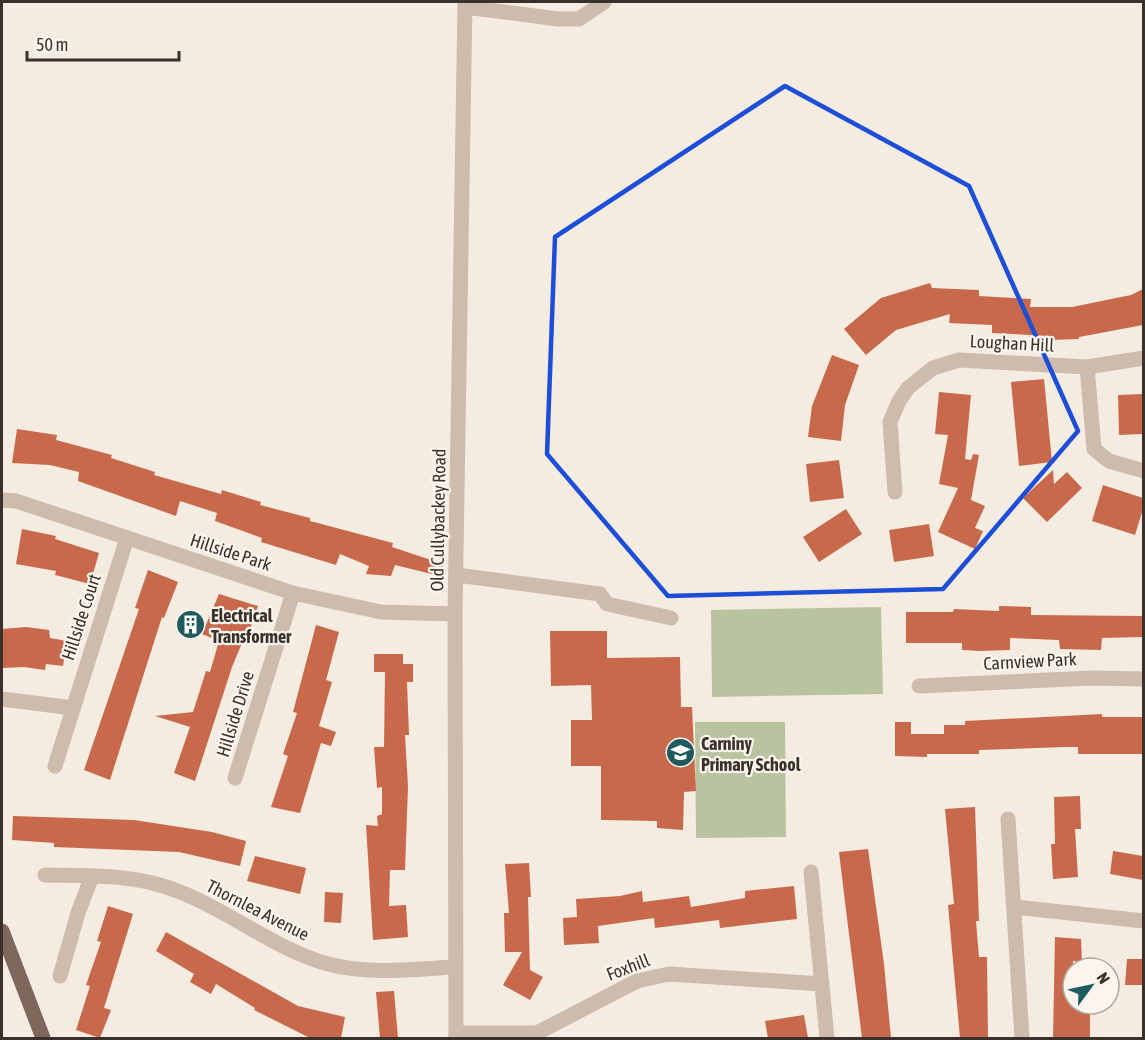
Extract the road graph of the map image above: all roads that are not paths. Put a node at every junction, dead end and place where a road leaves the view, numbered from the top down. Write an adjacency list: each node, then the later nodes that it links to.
1 (604, 2): 2 (street)
2 (465, 4): 9 (street, Old Cullybackey Road)
3 (1143, 358): 4 (street, Loughan Hill)
4 (1088, 367): 5 (street); 6 (street, Loughan Hill)
5 (1143, 471)
6 (895, 492)
7 (2, 500): 8 (street, Hillside Park)
8 (127, 538): 10 (street, Hillside Park); 16 (street, Hillside Court)
9 (457, 575): 11 (street, Old Cullybackey Road); 12 (street)
10 (293, 593): 11 (street, Hillside Park); 18 (street, Hillside Drive)
11 (455, 614): 26 (street, Old Cullybackey Road)
12 (671, 618)
13 (1143, 679): 14 (street, Carnview Park)
14 (919, 686)
15 (2, 699): 16 (street)
16 (73, 708): 17 (street, Hillside Court)
17 (55, 766)
18 (235, 778)
19 (1008, 819): 23 (street)
20 (811, 872): 28 (street)
21 (45, 875): 22 (street, Thornlea Avenue)
22 (92, 876): 26 (street, Thornlea Avenue); 27 (street)
23 (1015, 907): 24 (street); 32 (street)
24 (1143, 921)
25 (2, 931): 30 (main road)
26 (455, 967): 29 (street, Old Cullybackey Road)
27 (60, 976)
28 (822, 984): 29 (street, Foxhill); 31 (street)
29 (456, 1036)
30 (42, 1038)
31 (827, 1038)
32 (1022, 1038)

